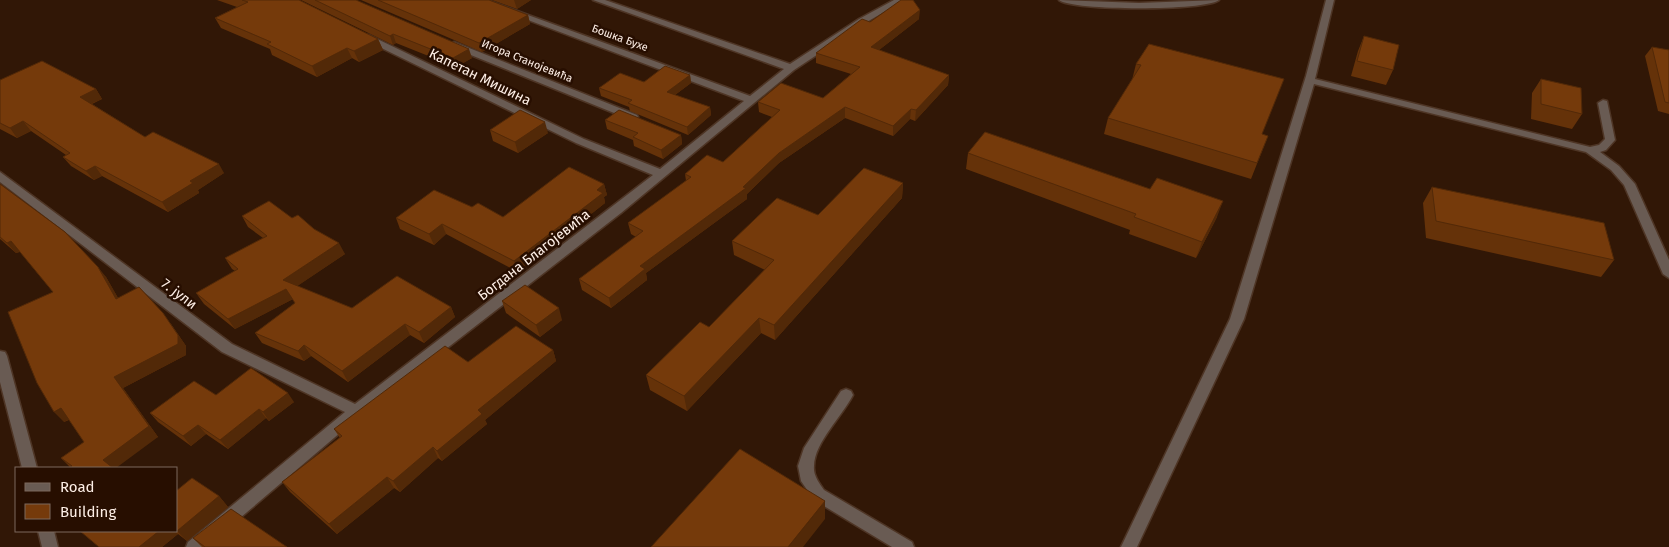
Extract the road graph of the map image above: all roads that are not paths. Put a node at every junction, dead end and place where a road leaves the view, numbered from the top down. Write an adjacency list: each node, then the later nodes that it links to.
1 (479, 0): 11 (street, Бошка Бухе)
2 (597, 0): 9 (street)
3 (902, 0): 9 (street, Богдана Благојевића)
4 (1063, 0): 5 (street)
5 (1216, 0)
6 (1330, 0): 10 (street)
7 (360, 34): 15 (street, Капетан Мишина)
8 (440, 39): 13 (street, Игора Станојевића)
9 (791, 68): 11 (street, Богдана Благојевића)
10 (1309, 80): 14 (street); 26 (street)
11 (751, 100): 15 (street, Богдана Благојевића)
12 (1603, 103): 14 (street)
13 (642, 121)
14 (1590, 150): 17 (street)
15 (661, 174): 20 (street, Богдана Благојевића)
16 (0, 176): 20 (street, 7. јули)
17 (1669, 274)
18 (0, 356): 21 (street)
19 (846, 395): 25 (street)
20 (356, 411): 24 (street, Богдана Благојевића)
21 (30, 467)
22 (46, 532): 23 (street)
23 (50, 547)
24 (194, 547)
25 (906, 547)
26 (1129, 547)

